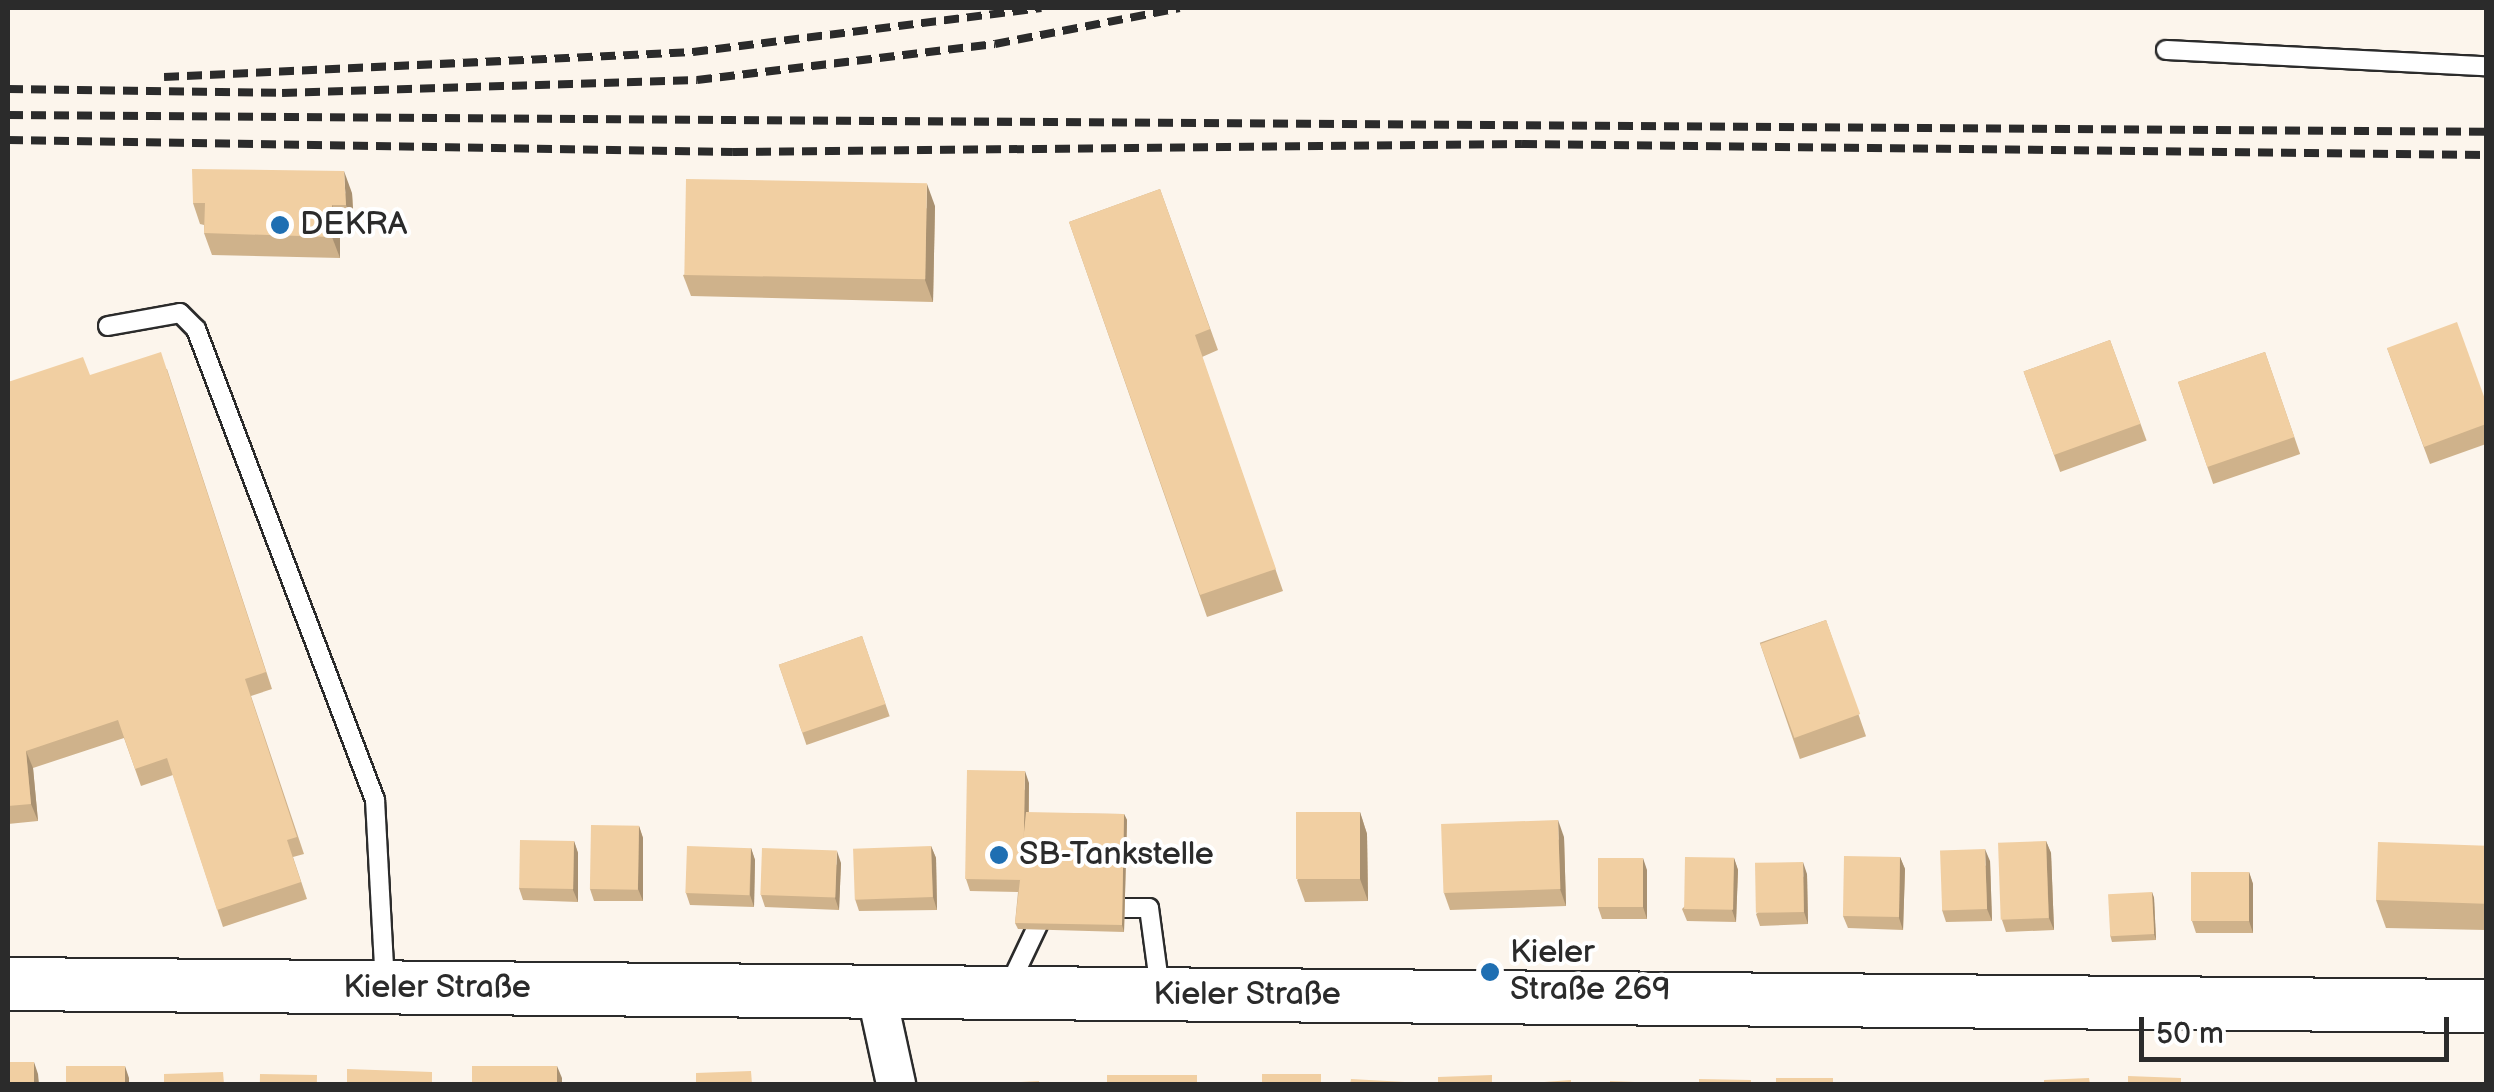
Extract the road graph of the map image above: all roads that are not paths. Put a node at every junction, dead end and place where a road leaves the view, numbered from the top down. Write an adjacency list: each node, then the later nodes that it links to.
1 (2166, 50): 2 (lane)
2 (2486, 66)
3 (108, 326): 5 (lane)
4 (8, 984): 5 (main road, Kieler Straße)
5 (385, 988): 6 (main road, Kieler Straße)
6 (876, 992): 7 (main road, Kieler Straße); 10 (street)
7 (1005, 993): 8 (main road, Kieler Straße); 8 (lane)
8 (1161, 994): 9 (main road, Kieler Straße)
9 (2486, 1006)
10 (896, 1084)

